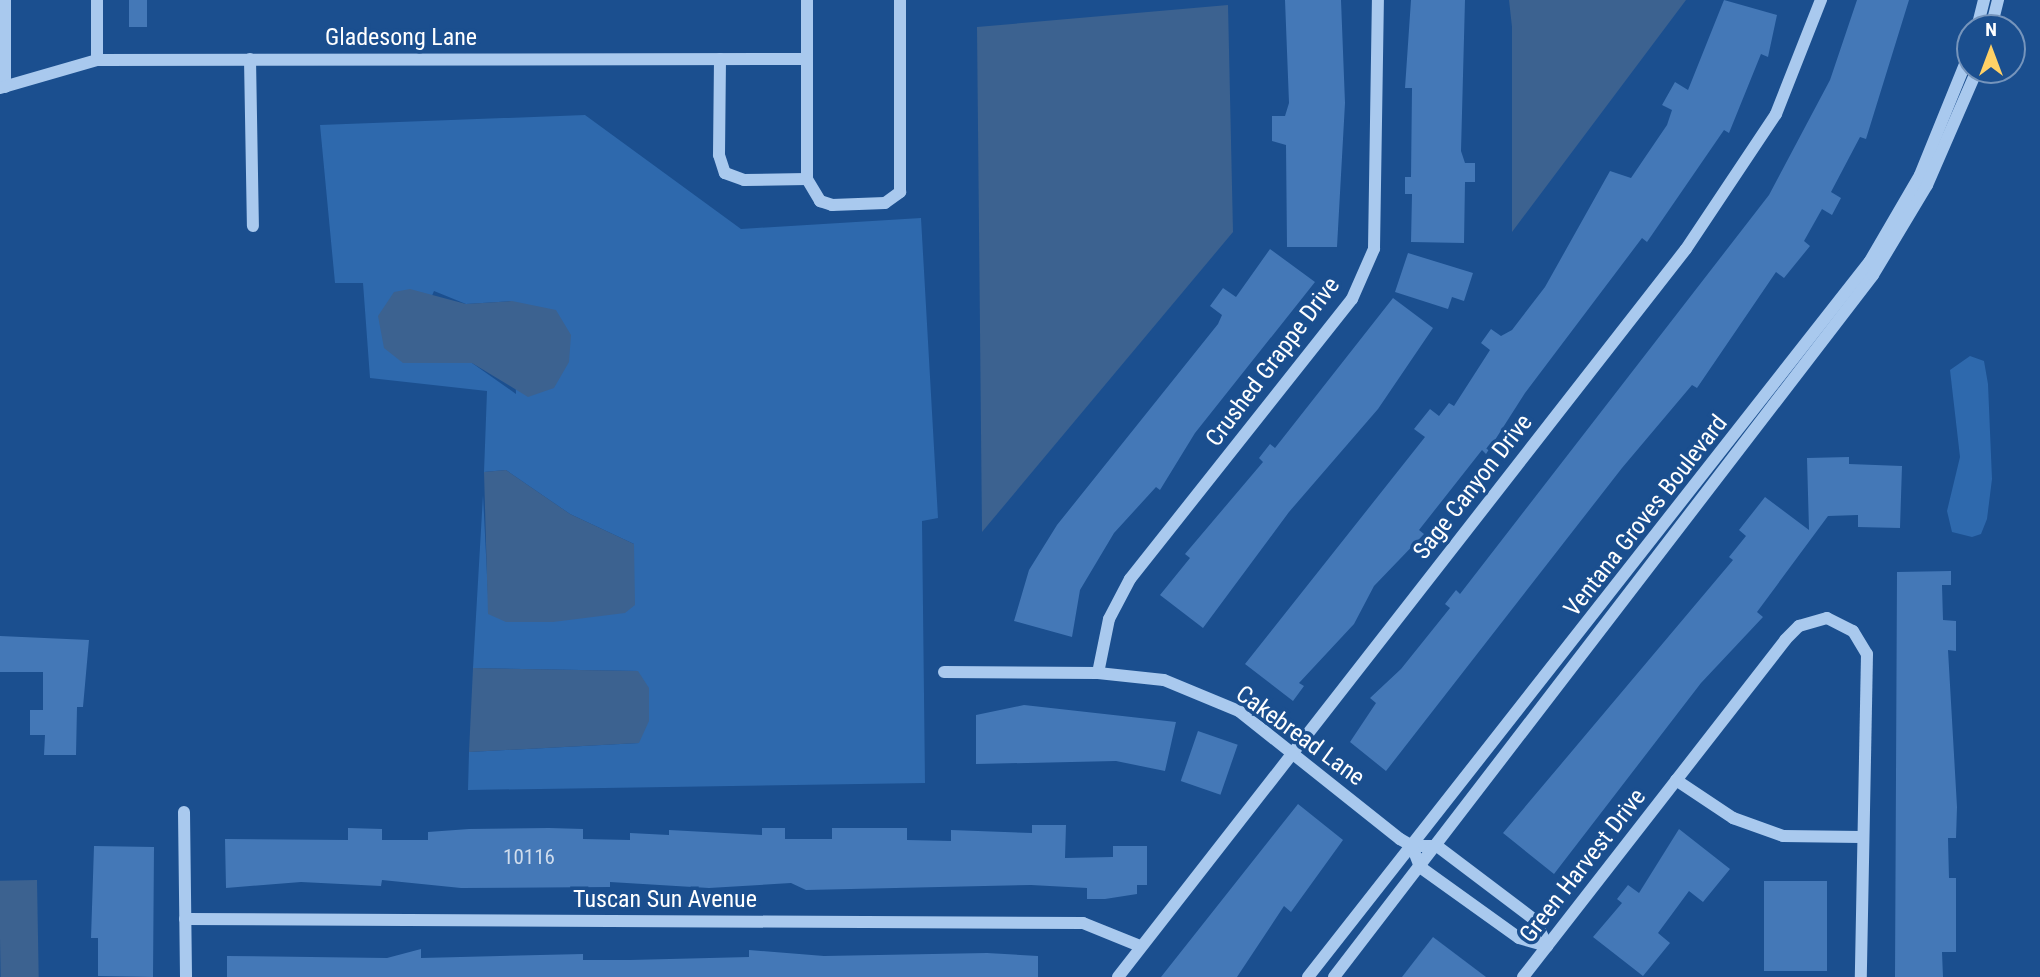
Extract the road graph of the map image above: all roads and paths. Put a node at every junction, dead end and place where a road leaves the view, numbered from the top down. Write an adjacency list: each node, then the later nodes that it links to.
1 (5, 0): 13 (street)
2 (97, 0): 10 (street)
3 (807, 0): 9 (street)
4 (900, 0): 14 (street)
5 (1378, 0): 17 (street, Crushed Grappe Drive)
6 (1821, 0): 18 (street, Sage Canyon Drive)
7 (250, 59): 8 (street, Gladesong Lane); 10 (street, Gladesong Lane); 15 (street)
8 (720, 59): 9 (street, Gladesong Lane); 14 (street)
9 (807, 59): 14 (street)
10 (97, 60): 13 (street, Gladesong Lane)
11 (1957, 84): 22 (street, Ventana Groves Boulevard)
12 (1971, 84): 23 (street, Ventana Groves Boulevard)
13 (2, 87)
14 (807, 179)
15 (253, 226)
16 (944, 672): 17 (street, Cakebread Lane)
17 (1098, 673): 18 (street, Cakebread Lane)
18 (1293, 752): 22 (street, Cakebread Lane); 26 (street, Sage Canyon Drive)
19 (1676, 780): 21 (street, Green Harvest Drive); 21 (street, Green Harvest Drive); 27 (street, Green Harvest Drive)
20 (184, 812): 25 (street)
21 (1861, 837): 33 (street, Green Harvest Drive)
22 (1412, 846): 23 (street); 24 (street); 30 (street, Ventana Groves Boulevard)
23 (1437, 846): 24 (street, Ventana Groves Boulevard); 27 (street)
24 (1420, 867): 27 (street); 31 (street, Ventana Groves Boulevard)
25 (185, 919): 26 (street, Tuscan Sun Avenue); 28 (street)
26 (1140, 946): 29 (street, Sage Canyon Drive)
27 (1547, 946): 32 (street, Green Harvest Drive)
28 (186, 977)
29 (1118, 977)
30 (1308, 977)
31 (1334, 977)
32 (1523, 977)
33 (1861, 977)

